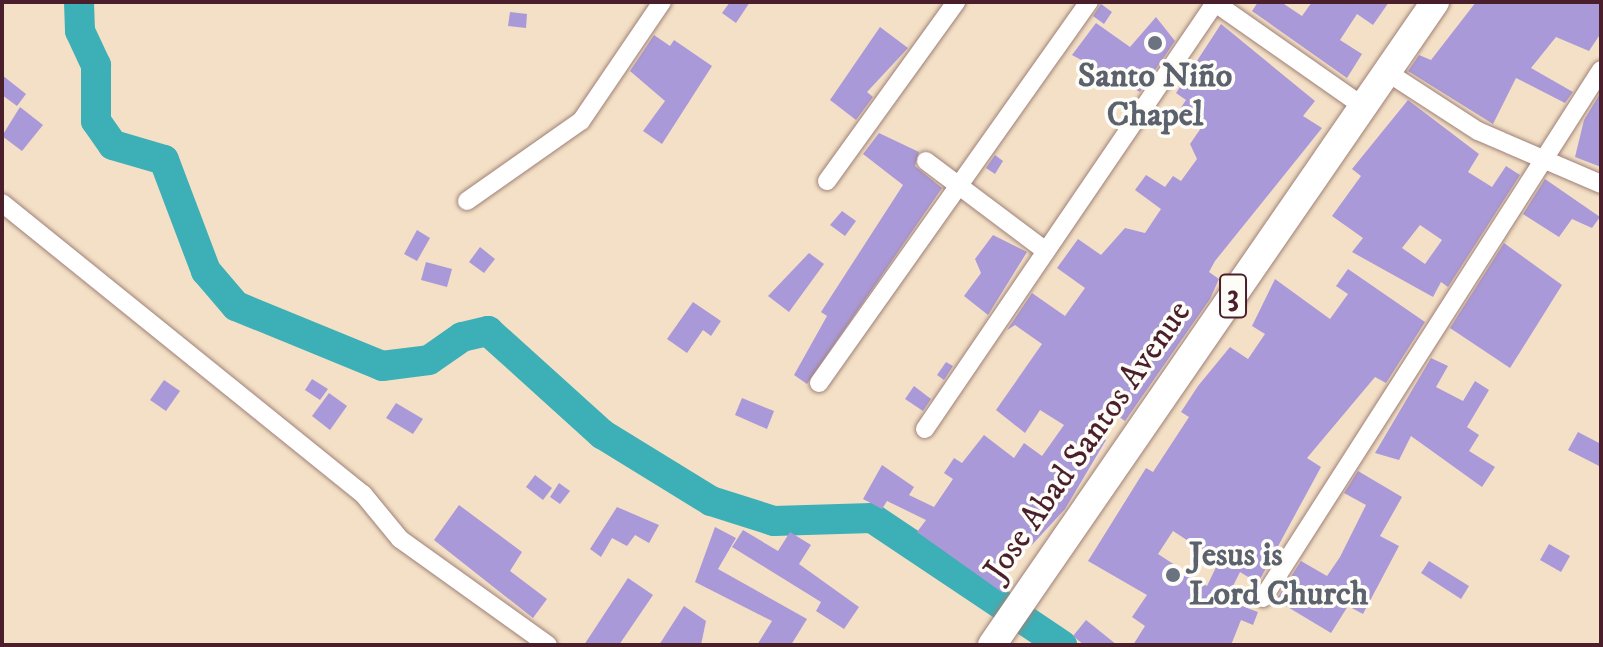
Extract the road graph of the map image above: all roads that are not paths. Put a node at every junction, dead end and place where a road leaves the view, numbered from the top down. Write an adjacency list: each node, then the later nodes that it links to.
1 (662, 2): 15 (street)
2 (956, 2): 12 (street)
3 (1089, 2): 14 (street)
4 (1215, 2): 6 (street); 17 (street)
5 (1435, 2): 8 (highway, Jose Abad Santos Avenue / 3)
6 (1239, 8): 9 (street)
7 (1601, 70): 10 (street)
8 (1387, 72): 9 (highway, Jose Abad Santos Avenue / 3); 10 (street)
9 (1364, 107): 21 (highway, Jose Abad Santos Avenue / 3)
10 (1541, 160): 13 (street); 20 (street)
11 (926, 161): 14 (street)
12 (827, 181)
13 (1601, 184)
14 (959, 187): 17 (street); 18 (street)
15 (467, 201)
16 (2, 203): 22 (street)
17 (1042, 248): 19 (street)
18 (819, 383)
19 (925, 429)
20 (1263, 598)
21 (995, 639)
22 (548, 645)

